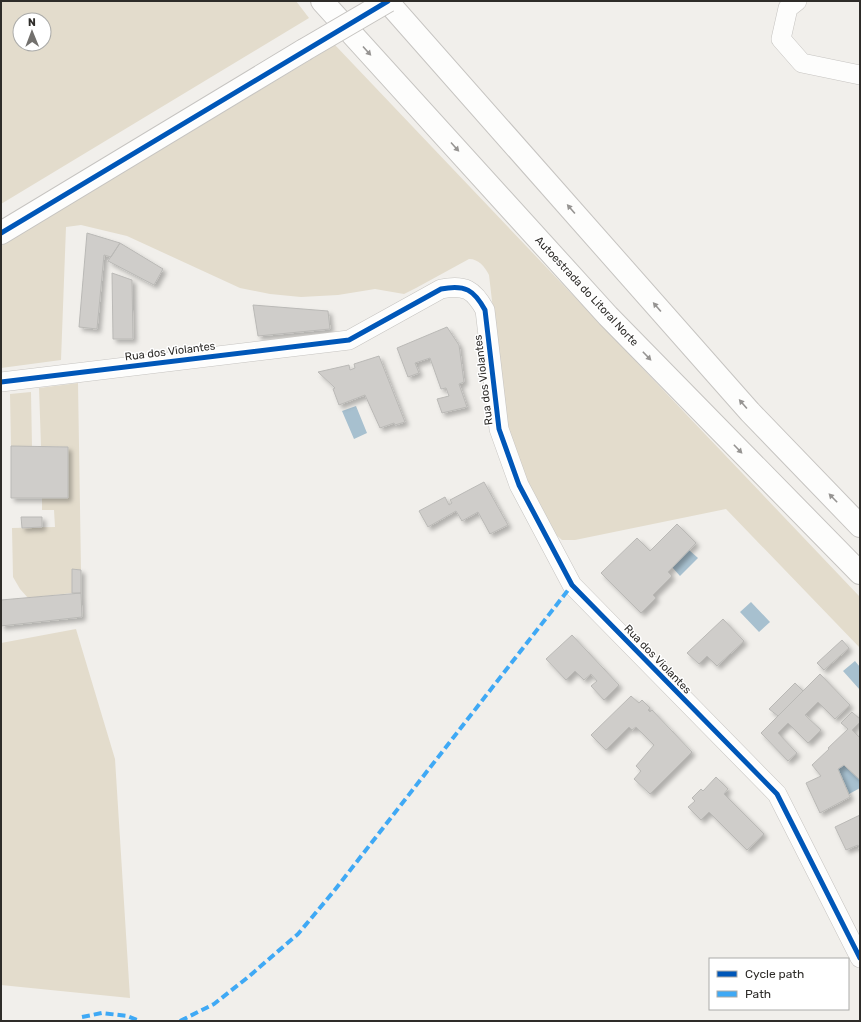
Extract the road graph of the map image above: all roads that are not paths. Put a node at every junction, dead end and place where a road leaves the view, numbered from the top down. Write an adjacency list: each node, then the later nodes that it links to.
1 (322, 1): 8 (main road, Autoestrada do Litoral Norte, one-way to 8)
2 (387, 1): 5 (main road, bridge); 7 (main road, one-way to 2)
3 (797, 1): 4 (street)
4 (860, 75)
5 (1, 233)
6 (1, 382): 9 (street, Rua dos Violantes)
7 (860, 526)
8 (860, 573)
9 (860, 958)

